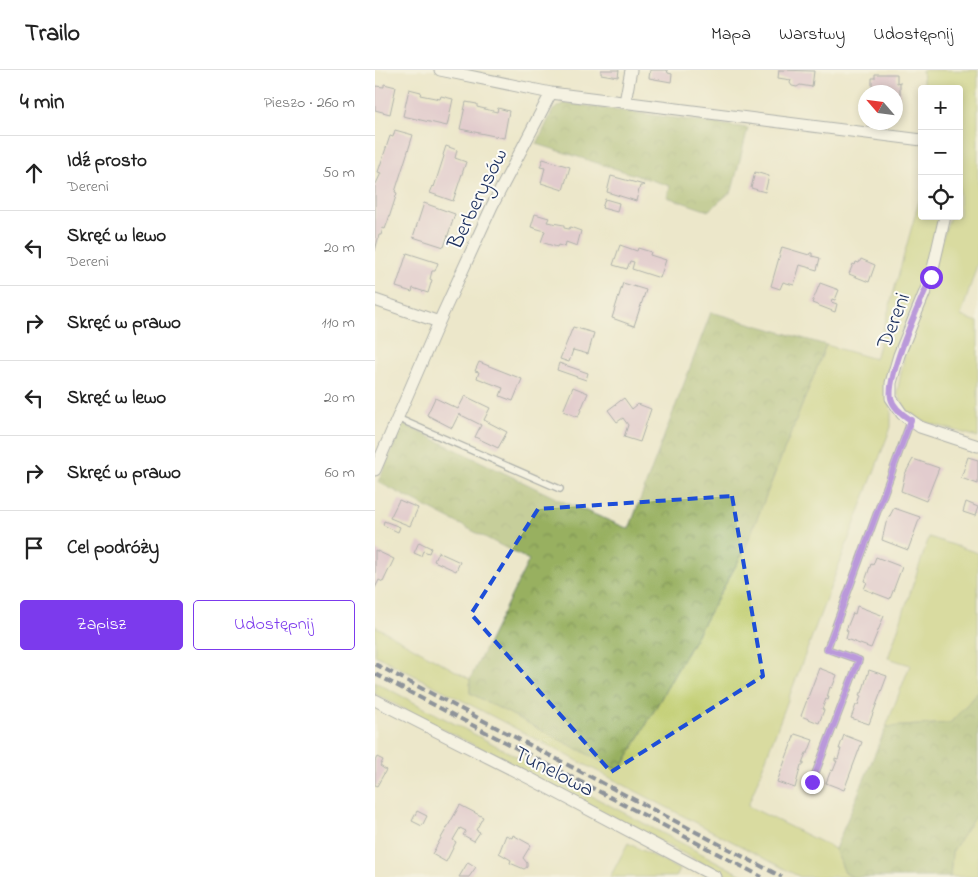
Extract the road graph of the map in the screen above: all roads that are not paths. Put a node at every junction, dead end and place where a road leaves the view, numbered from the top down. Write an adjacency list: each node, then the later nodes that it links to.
1 (440, 70): 4 (street)
2 (499, 70): 4 (street)
3 (631, 70): 6 (street)
4 (497, 82): 5 (street)
5 (551, 93): 6 (street); 10 (street, Berberysów)
6 (625, 102): 7 (street)
7 (918, 140)
8 (944, 220): 12 (street, Dereni)
9 (375, 300): 10 (street)
10 (439, 322): 11 (street, Berberysów)
11 (397, 418): 14 (street, Berberysów); 15 (lane)
12 (911, 420): 13 (street, Dereni); 17 (lane)
13 (978, 446)
14 (375, 470)
15 (560, 489)
16 (375, 700): 18 (street, Tunelowa)
17 (812, 782)
18 (716, 877)

